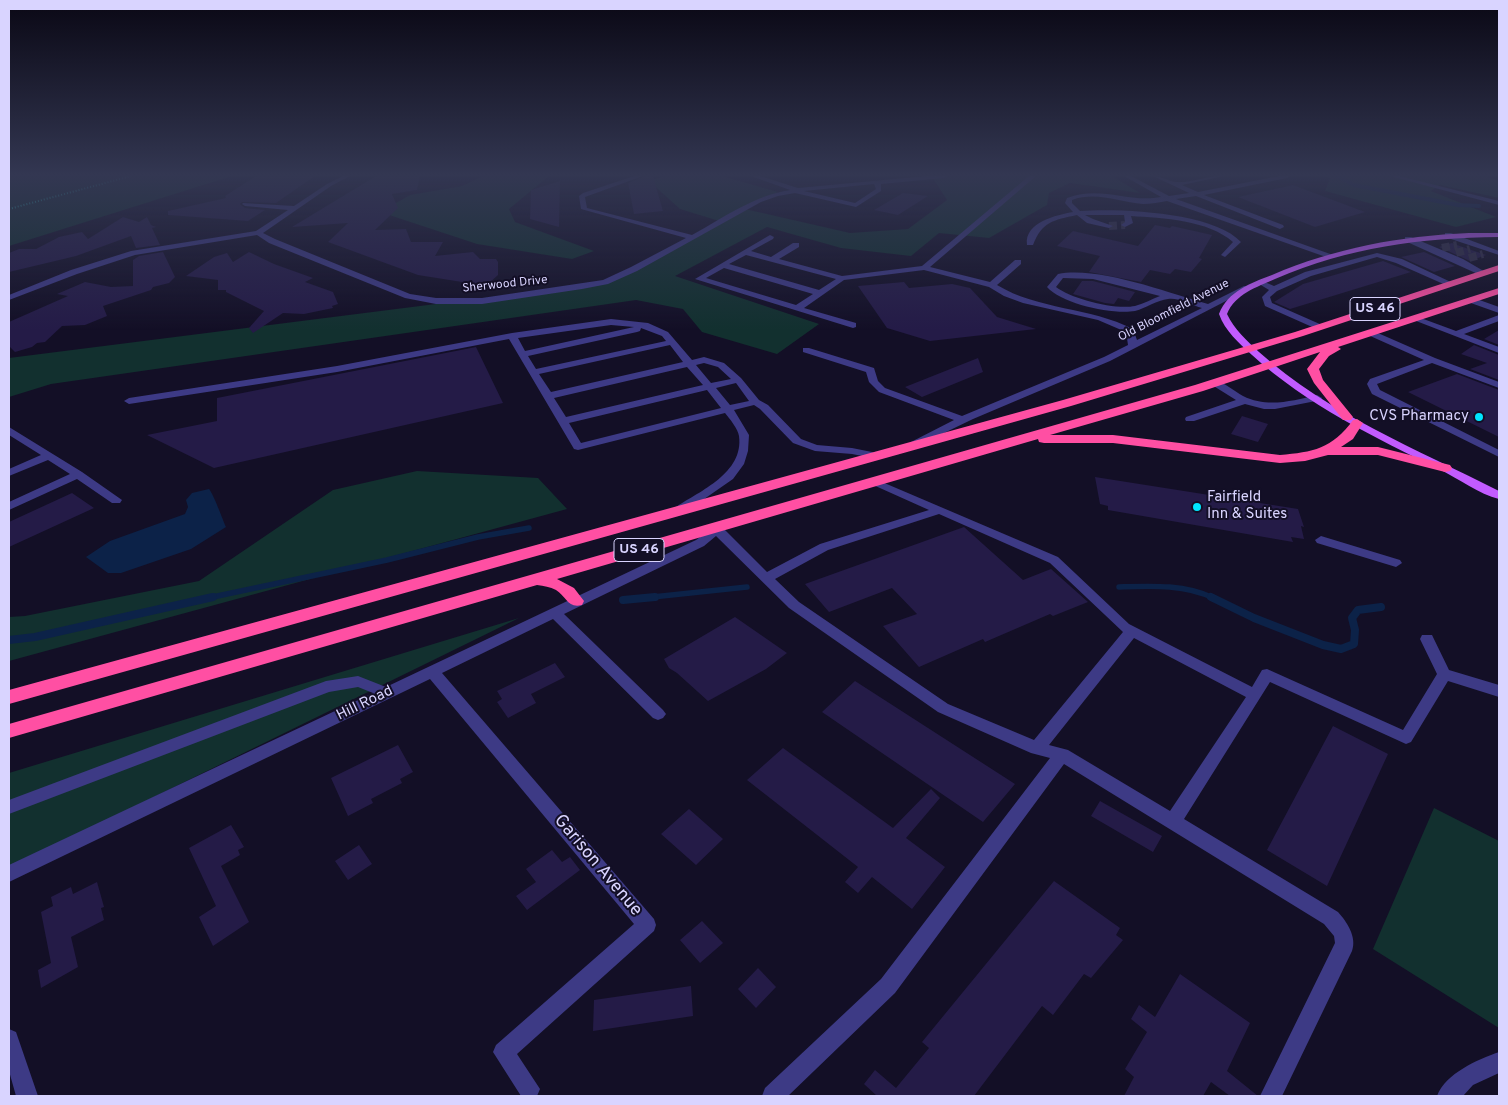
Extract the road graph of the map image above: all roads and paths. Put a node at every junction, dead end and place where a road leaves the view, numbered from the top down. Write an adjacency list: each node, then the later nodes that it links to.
1 (266, 228): 9 (street)
2 (656, 228): 13 (street)
3 (709, 228): 13 (street, Sherwood Drive)
4 (972, 228): 30 (street)
5 (1039, 228): 17 (street)
6 (1207, 228): 25 (street)
7 (1251, 228): 23 (street)
8 (1492, 228): 10 (main road, Old Bloomfield Avenue)
9 (258, 233): 13 (street, Sherwood Drive); 42 (street)
10 (1461, 234): 11 (main road, Old Bloomfield Avenue); 12 (main road, Old Bloomfield Avenue)
11 (1448, 235): 15 (main road, Old Bloomfield Avenue); 16 (street)
12 (1499, 235)
13 (692, 237)
14 (770, 237): 20 (street)
15 (1408, 239): 19 (main road, Old Bloomfield Avenue); 22 (street)
16 (1465, 242): 21 (street); 22 (street)
17 (1030, 243)
18 (796, 245): 27 (street)
19 (1359, 248): 23 (main road, Old Bloomfield Avenue); 24 (street)
20 (745, 252): 27 (street); 29 (street)
21 (1496, 252)
22 (1455, 254): 26 (street); 32 (street)
23 (1329, 255): 34 (main road, Old Bloomfield Avenue)
24 (1377, 255): 35 (street); 38 (street)
25 (1225, 256)
26 (1469, 258)
27 (773, 259): 33 (street)
28 (1018, 262): 36 (street)
29 (723, 265): 40 (street); 45 (street)
30 (924, 268): 33 (street); 36 (street)
31 (1499, 268): 32 (highway, US 46)
32 (1483, 273): 35 (highway, US 46)
33 (842, 278): 40 (street)
34 (1260, 282): 37 (main road, Old Bloomfield Avenue); 38 (street)
35 (1451, 284): 51 (highway, US 46)
36 (992, 285): 57 (street)
37 (1250, 287): 44 (street, Old Bloomfield Avenue); 58 (main road)
38 (1274, 289): 51 (street)
39 (1499, 291): 43 (highway, US 46)
40 (820, 293): 45 (street)
41 (1167, 296): 41 (street); 44 (street)
42 (9, 298)
43 (1471, 300): 46 (street); 48 (highway, US 46)
44 (1209, 307): 57 (street, Old Bloomfield Avenue)
45 (798, 308): 49 (street)
46 (1499, 310)
47 (1499, 318): 53 (street)
48 (1415, 319): 52 (highway, US 46); 53 (street)
49 (853, 325)
50 (648, 326): 54 (street); 56 (street); 61 (street)
51 (1319, 327): 58 (highway, US 46)
52 (1371, 333): 55 (highway, US 46); 62 (street)
53 (1456, 334): 60 (street)
54 (512, 336): 61 (street); 72 (street)
55 (1348, 341): 64 (highway, US 46); 78 (highway)
56 (672, 342): 63 (street); 65 (street)
57 (1133, 346): 77 (street, Old Bloomfield Avenue)
58 (1250, 348): 64 (main road); 82 (highway, US 46)
59 (806, 350): 77 (street)
60 (1499, 350)
61 (522, 354): 65 (street)
62 (1432, 360): 68 (street); 84 (street)
63 (690, 363): 66 (street); 69 (street); 70 (street)
64 (1268, 366): 67 (highway, US 46); 71 (main road)
65 (534, 372): 70 (street)
66 (738, 380): 69 (street); 74 (street)
67 (1215, 383): 73 (street); 81 (highway, US 46)
68 (1499, 385)
69 (709, 386): 75 (street); 79 (street)
70 (548, 396): 79 (street)
71 (1317, 398): 73 (street); 78 (main road)
72 (129, 401)
73 (1244, 401): 76 (street)
74 (755, 402): 75 (street); 86 (street)
75 (727, 408): 79 (street); 94 (street)
76 (1190, 419)
77 (963, 420): 82 (street, Old Bloomfield Avenue)
78 (1352, 420): 83 (highway); 87 (main road)
79 (563, 421)
80 (9, 430): 85 (street)
81 (1018, 441): 83 (highway); 90 (highway, US 46)
82 (910, 447): 86 (highway, US 46)
83 (1328, 450): 87 (highway)
84 (1499, 454)
85 (49, 456): 88 (street); 89 (street)
86 (878, 456): 94 (highway, US 46)
87 (1445, 468): 91 (main road)
88 (9, 473)
89 (78, 474): 92 (street); 93 (street)
90 (875, 482): 95 (street); 96 (highway, US 46)
91 (1499, 495)
92 (116, 500)
93 (9, 506)
94 (680, 510): 110 (highway, US 46)
95 (940, 510): 99 (street); 103 (street)
96 (716, 528): 99 (street); 100 (highway, US 46); 101 (street, Hill Road)
97 (1321, 540): 98 (street)
98 (1396, 563)
99 (766, 578): 113 (street)
100 (535, 580): 101 (highway); 112 (highway, US 46)
101 (576, 601): 102 (street, Hill Road)
102 (554, 612): 105 (street, Hill Road); 111 (street)
103 (1132, 631): 109 (street); 113 (street)
104 (1427, 639): 106 (street)
105 (432, 672): 108 (street, Hill Road); 120 (street, Garison Avenue)
106 (1444, 674): 107 (street); 109 (street)
107 (1499, 691)
108 (386, 694): 115 (street); 117 (street, Hill Road)
109 (1255, 695): 116 (street)
110 (9, 697)
111 (658, 714)
112 (9, 731)
113 (1037, 748): 114 (street)
114 (1062, 755): 116 (street); 122 (street)
115 (9, 807)
116 (1173, 821): 123 (street)
117 (9, 874)
118 (9, 1038): 121 (street)
119 (1499, 1062): 124 (street)
120 (530, 1089)
121 (27, 1096)
122 (773, 1096)
123 (1271, 1096)
124 (1448, 1096)

